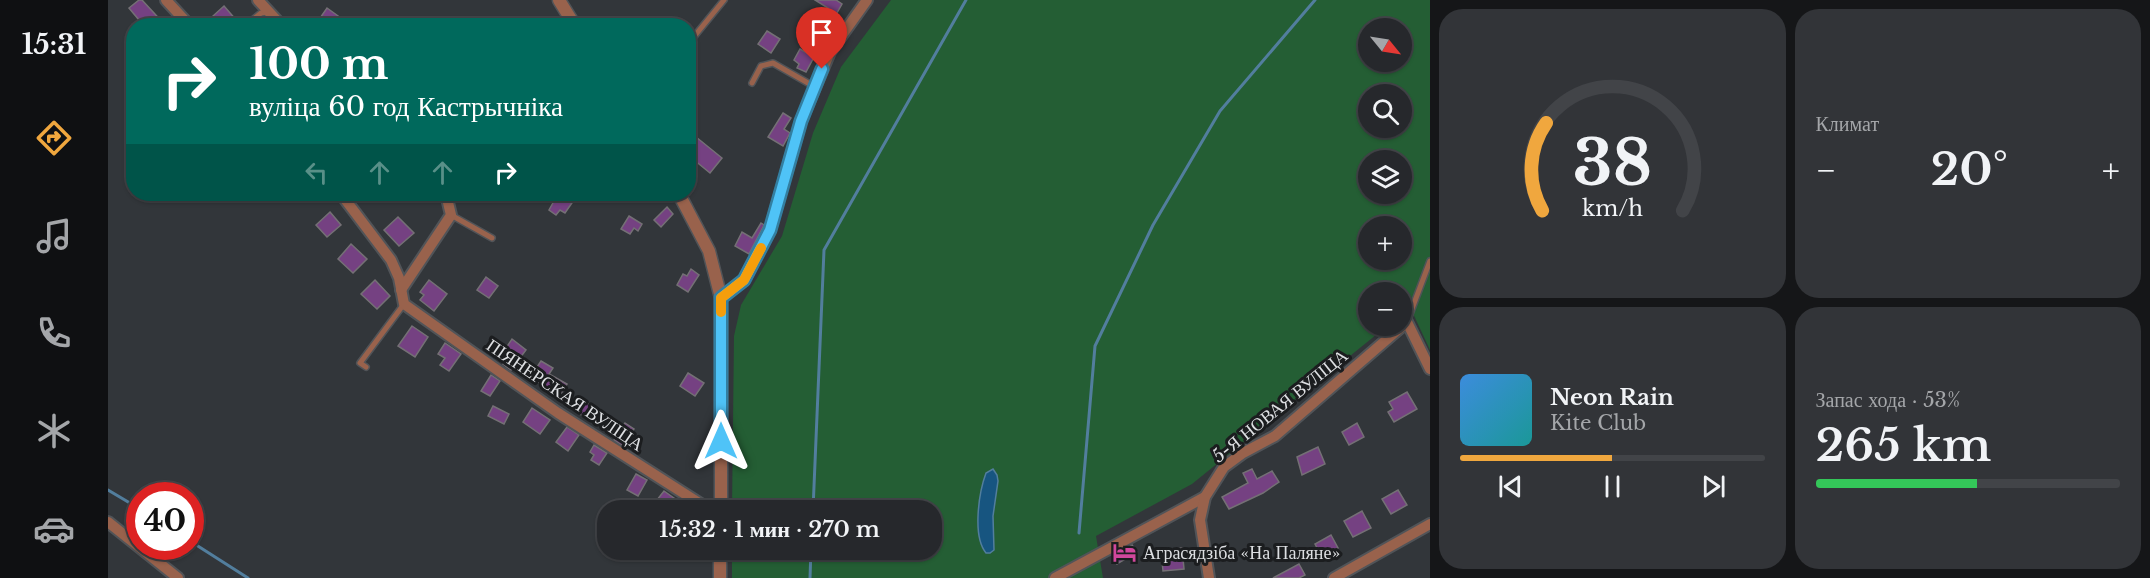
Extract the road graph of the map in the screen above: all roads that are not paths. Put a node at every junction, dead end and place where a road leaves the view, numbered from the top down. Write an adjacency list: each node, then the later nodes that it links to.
1 (166, 0): 7 (street)
2 (258, 0): 6 (street)
3 (724, 0): 11 (lane)
4 (867, 0): 13 (street)
5 (564, 2): 10 (street)
6 (269, 12): 8 (lane); 9 (street)
7 (183, 18)
8 (254, 18)
9 (275, 18)
10 (571, 18)
11 (696, 34)
12 (752, 83): 13 (lane)
13 (815, 87): 21 (street)
14 (345, 201): 20 (street)
15 (447, 201): 17 (street)
16 (683, 201): 21 (street)
17 (450, 215): 18 (lane); 20 (street)
18 (492, 238)
19 (1430, 261): 23 (lane)
20 (401, 290): 22 (street)
21 (721, 298): 30 (street)
22 (404, 304): 26 (lane); 29 (street, ПІЯНЕРСКАЯ ВУЛІЦА)
23 (1412, 309)
24 (1412, 332): 27 (street)
25 (1391, 336): 28 (street, 5-Я НОВАЯ ВУЛІЦА)
26 (366, 368)
27 (1430, 369)
28 (1205, 497): 36 (street); 37 (street)
29 (694, 500)
30 (721, 500)
31 (108, 522): 34 (street)
32 (1430, 524): 38 (street)
33 (720, 560): 35 (street)
34 (172, 576)
35 (720, 578)
36 (1055, 578)
37 (1209, 578)
38 (1334, 578)

